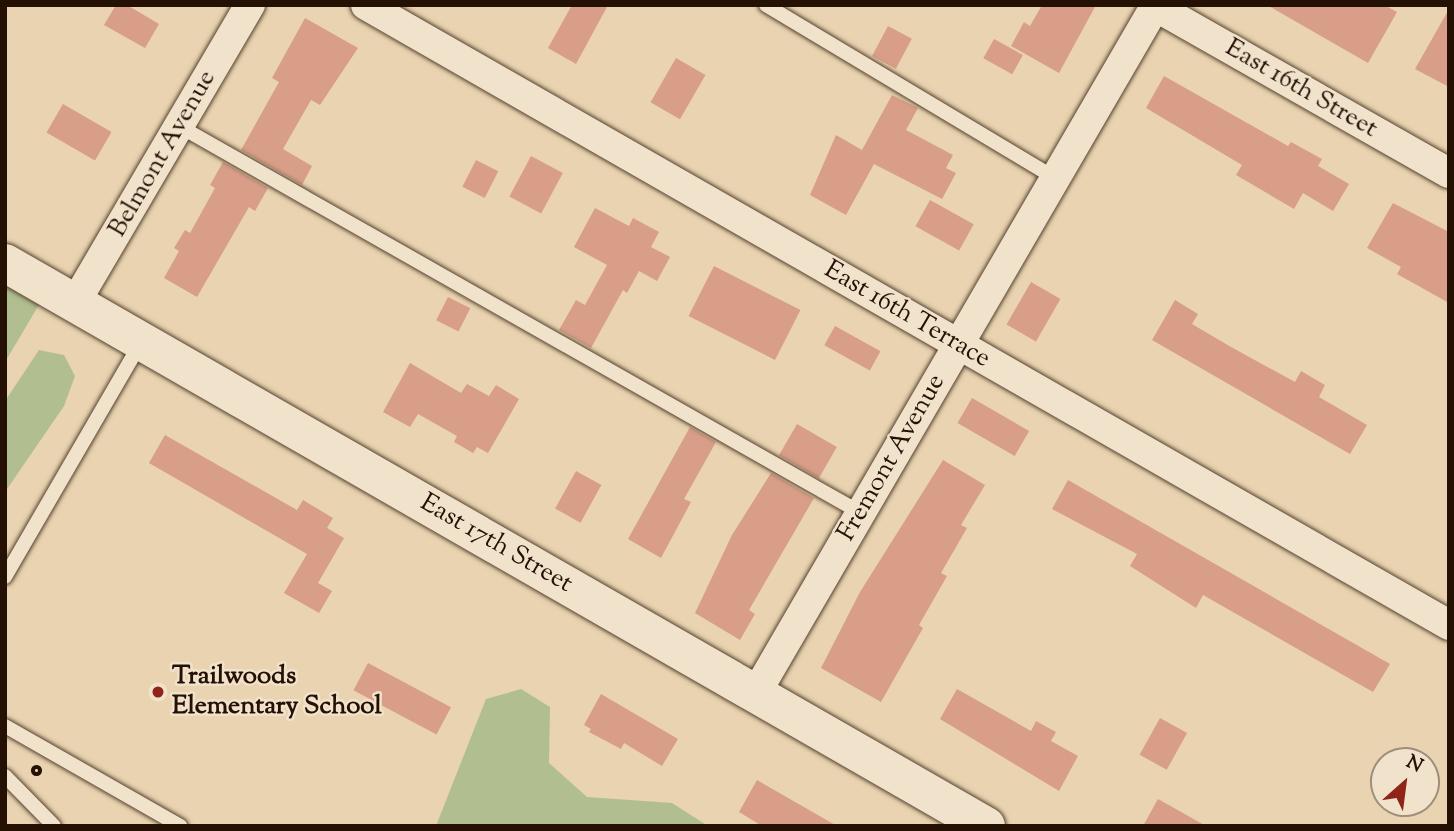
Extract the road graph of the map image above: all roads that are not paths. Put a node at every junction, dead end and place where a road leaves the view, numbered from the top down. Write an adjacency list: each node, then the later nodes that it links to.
1 (250, 5): 5 (street, Belmont Avenue)
2 (366, 5): 11 (street, East 16th Terrace)
3 (766, 5): 7 (lane)
4 (1155, 6): 6 (street, East 16th Street); 7 (street, Fremont Avenue)
5 (179, 126): 9 (street, Belmont Avenue); 12 (lane)
6 (1449, 173)
7 (1055, 178): 11 (street, Fremont Avenue)
8 (5, 263): 9 (street, East 17th Street)
9 (75, 303): 10 (street, East 17th Street)
10 (142, 341): 13 (lane); 15 (street, East 17th Street)
11 (958, 344): 12 (street, Fremont Avenue); 14 (street, East 16th Terrace)
12 (861, 513): 15 (street, Fremont Avenue)
13 (5, 577)
14 (1449, 625)
15 (756, 693): 20 (street, East 17th Street)
16 (5, 726): 19 (lane)
17 (5, 776): 18 (lane)
18 (54, 826)
19 (180, 826)
20 (986, 826)

